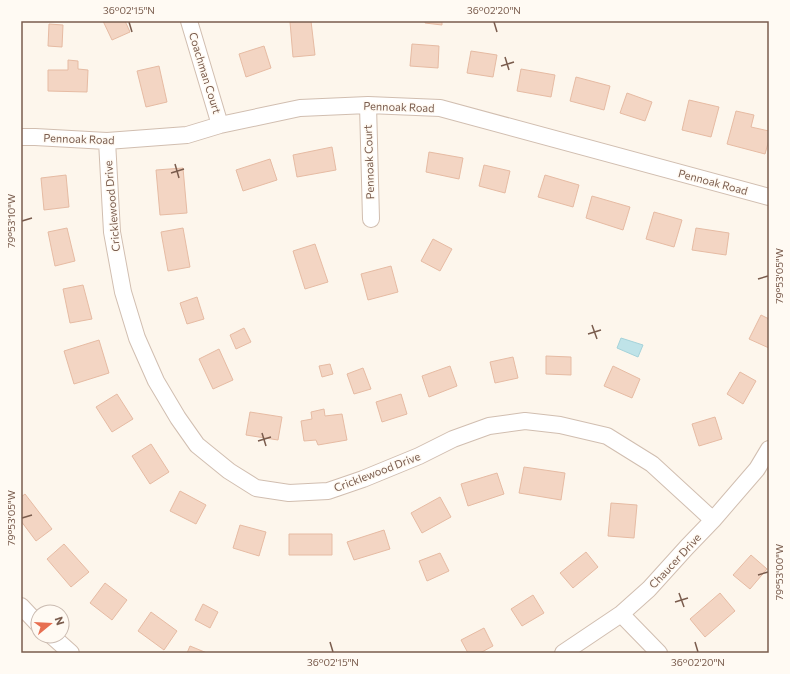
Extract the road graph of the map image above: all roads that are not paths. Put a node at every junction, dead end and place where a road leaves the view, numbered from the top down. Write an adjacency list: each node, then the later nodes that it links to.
1 (189, 21): 3 (street, Coachman Court)
2 (368, 105): 3 (street, Pennoak Road); 6 (street, Pennoak Road); 7 (street, Pennoak Court)
3 (220, 125): 5 (street, Pennoak Road)
4 (21, 137): 5 (street, Pennoak Road)
5 (106, 141): 9 (street, Cricklewood Drive)
6 (769, 197)
7 (370, 219)
8 (769, 449): 9 (street, Chaucer Drive)
9 (713, 520): 11 (street, Chaucer Drive)
10 (21, 606): 12 (street)
11 (621, 614): 15 (street, Chaucer Drive); 16 (street)
12 (30, 616)
13 (61, 644): 14 (street)
14 (71, 653)
15 (563, 653)
16 (659, 653)

